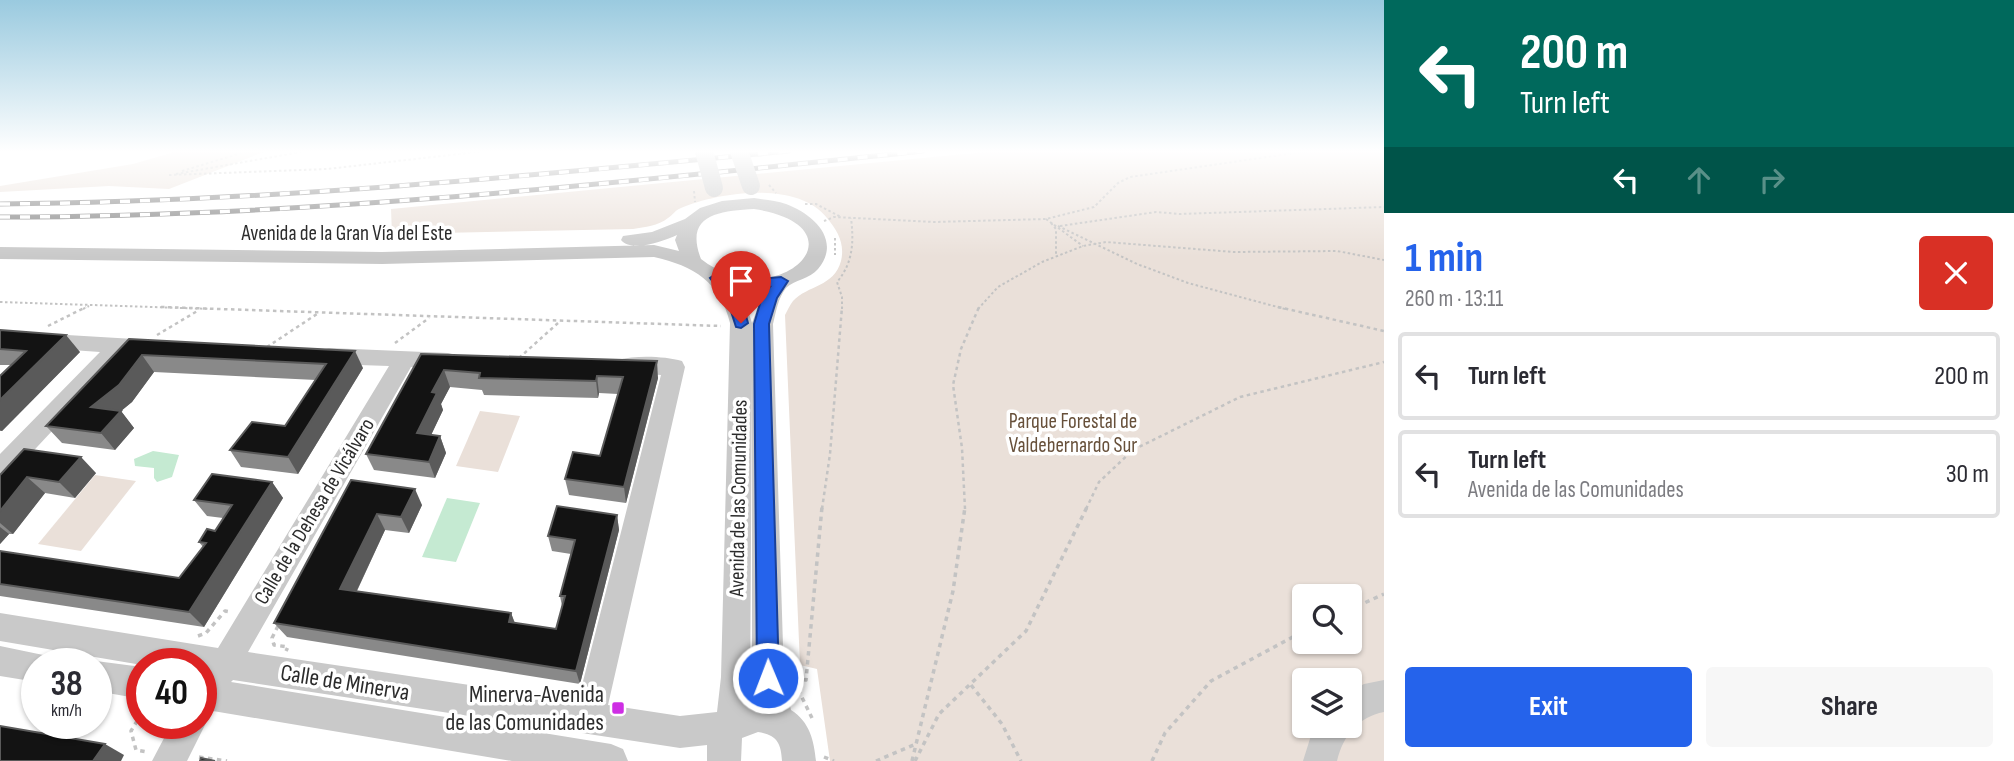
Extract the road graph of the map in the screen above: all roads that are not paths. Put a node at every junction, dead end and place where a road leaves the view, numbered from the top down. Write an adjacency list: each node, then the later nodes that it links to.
1 (714, 187): 3 (street, bridge)
2 (751, 187): 4 (street, bridge)
3 (717, 197): 4 (street); 5 (street)
4 (763, 204): 10 (street)
5 (691, 223): 6 (street, Avenida de la Gran Vía del Este); 8 (street)
6 (0, 241)
7 (0, 253): 8 (street, Avenida de la Gran Vía del Este)
8 (692, 261): 9 (street)
9 (717, 278): 10 (street); 29 (street, Avenida de las Comunidades)
10 (781, 281): 28 (street, Avenida de las Comunidades)
11 (10, 339): 12 (street)
12 (128, 347): 13 (street); 18 (street)
13 (169, 349)
14 (309, 355): 15 (street)
15 (404, 360): 16 (street); 21 (street, Calle de la Dehesa de Vicálvaro)
16 (477, 362)
17 (607, 365): 27 (street)
18 (0, 470)
19 (0, 627): 21 (street, Calle de Minerva)
20 (0, 661): 22 (street)
21 (225, 663): 23 (street); 27 (street, Calle de Minerva)
22 (21, 664)
23 (217, 675)
24 (1384, 696): 26 (street)
25 (217, 699): 33 (street, Calle de Minerva)
26 (1362, 702)
27 (589, 719): 29 (street, Calle de Minerva)
28 (777, 719): 29 (street, Calle de Minerva); 35 (street)
29 (732, 726): 34 (street, Avenida de las Comunidades)
30 (1325, 738): 36 (street)
31 (182, 739): 32 (street)
32 (172, 757)
33 (590, 760)
34 (724, 761)
35 (799, 761)
36 (1320, 761)

